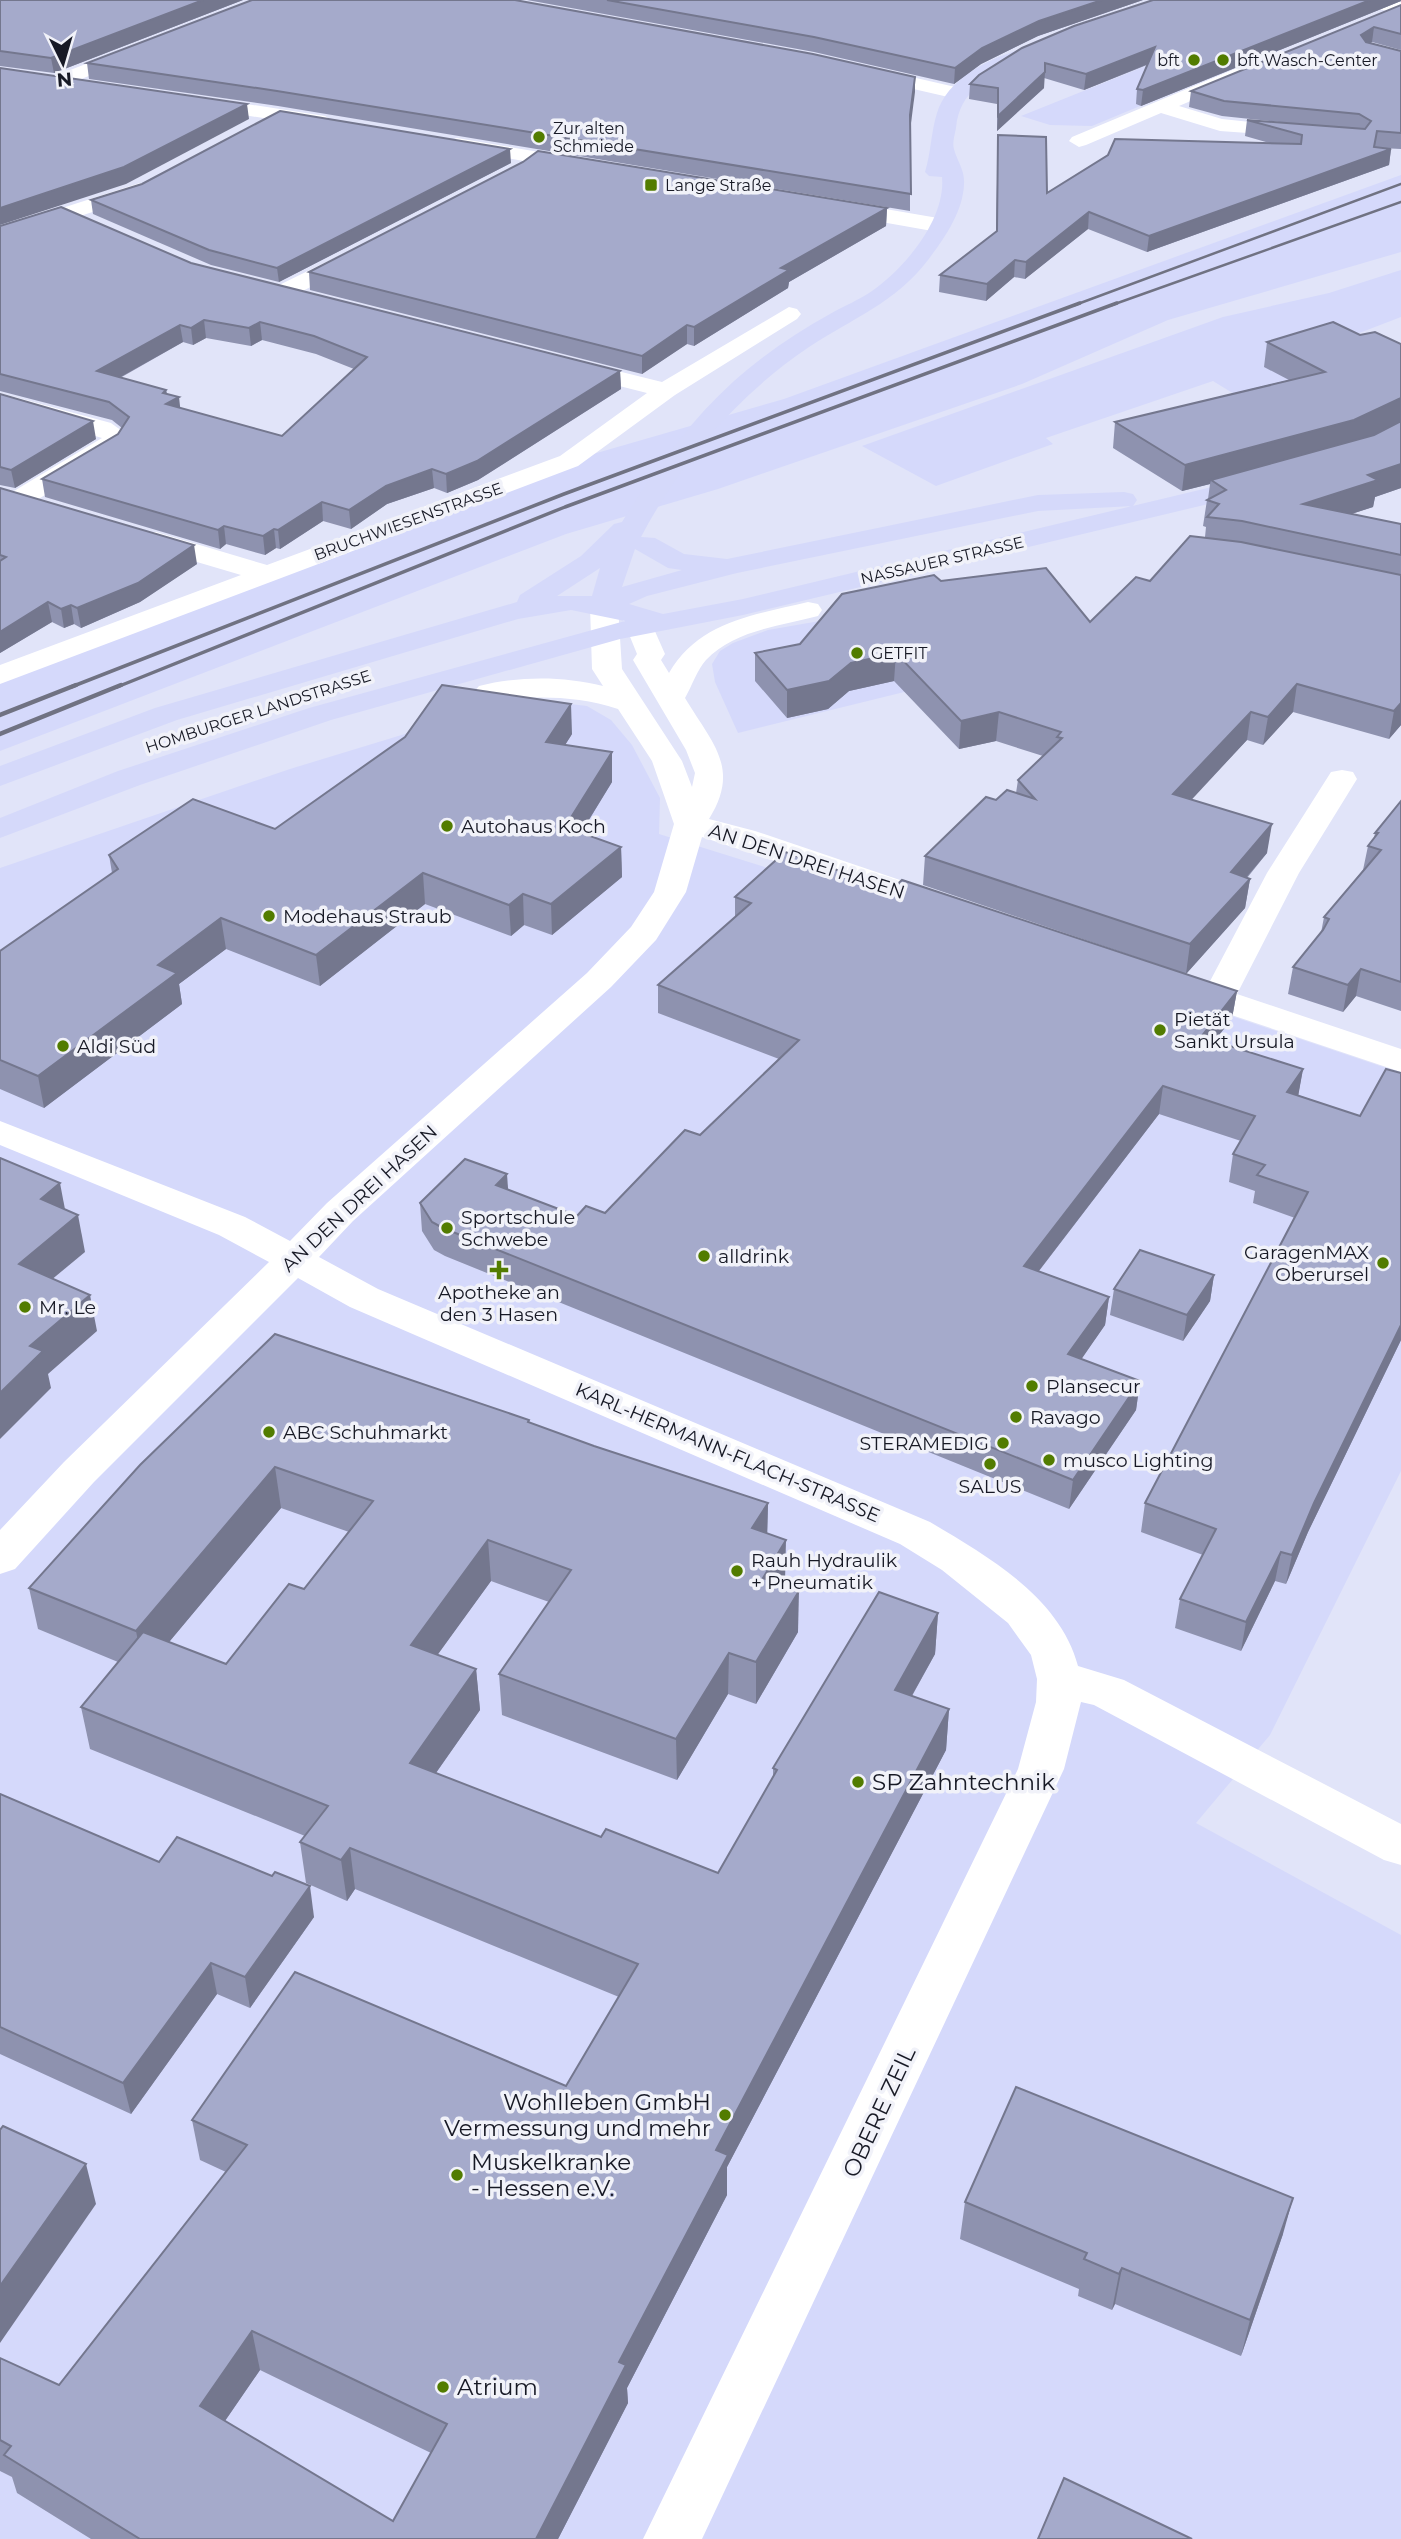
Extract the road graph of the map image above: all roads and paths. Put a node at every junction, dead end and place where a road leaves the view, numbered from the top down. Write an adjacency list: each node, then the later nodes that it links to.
1 (1363, 0): 2 (street)
2 (1401, 8): 3 (street)
3 (1368, 22)
4 (150, 46): 9 (street)
5 (1041, 48): 11 (main road)
6 (1257, 66): 13 (street)
7 (849, 69): 11 (street)
8 (35, 78): 9 (street)
9 (59, 81): 10 (street)
10 (100, 87)
11 (957, 93): 26 (main road)
12 (169, 97): 14 (street)
13 (1161, 107): 17 (street); 18 (street)
14 (278, 115): 15 (street); 16 (street)
15 (349, 126)
16 (242, 134)
17 (1318, 134)
18 (1079, 141)
19 (441, 142): 20 (street)
20 (534, 157): 21 (street); 22 (street)
21 (602, 168)
22 (515, 173)
23 (159, 178): 25 (street)
24 (808, 203): 26 (street)
25 (66, 214): 27 (street); 28 (street)
26 (929, 224): 37 (main road)
27 (91, 225)
28 (0, 235)
29 (380, 242): 30 (street)
30 (321, 303)
31 (789, 314): 33 (street, BRUCHWIESENSTRASSE)
32 (546, 360): 33 (street)
33 (666, 390): 41 (street, BRUCHWIESENSTRASSE)
34 (0, 400): 36 (street)
35 (1253, 485): 42 (main road, NASSAUER STRASSE); 42 (main road, NASSAUER STRASSE); 45 (main road)
36 (9, 497): 38 (street)
37 (648, 507): 40 (main road); 44 (main road); 46 (main road)
38 (57, 512)
39 (122, 531): 41 (street)
40 (645, 544): 42 (main road); 43 (main road)
41 (265, 573): 49 (street, BRUCHWIESENSTRASSE)
42 (739, 586): 43 (main road); 48 (main road, NASSAUER STRASSE)
43 (636, 604): 44 (main road); 45 (main road); 47 (main road); 50 (street, AN DEN DREI HASEN)
44 (604, 606): 46 (main road); 47 (street, AN DEN DREI HASEN)
45 (808, 610): 50 (street)
46 (514, 611): 52 (main road)
47 (608, 639): 48 (main road); 51 (street, AN DEN DREI HASEN)
48 (483, 668): 51 (street); 54 (main road, HOMBURGER LANDSTRASSE); 56 (main road, HOMBURGER LANDSTRASSE); 57 (main road)
49 (0, 676)
50 (669, 701): 55 (street, AN DEN DREI HASEN)
51 (627, 702): 55 (street, AN DEN DREI HASEN)
52 (0, 778)
53 (1342, 779): 60 (street)
54 (0, 807)
55 (690, 824): 58 (street, AN DEN DREI HASEN); 63 (street, AN DEN DREI HASEN)
56 (0, 830)
57 (0, 851)
58 (967, 914)
59 (1151, 976): 60 (street)
60 (1217, 999): 61 (street)
61 (1401, 1061)
62 (0, 1132): 63 (street, KARL-HERMANN-FLACH-STRASSE)
63 (292, 1259): 64 (street, AN DEN DREI HASEN); 65 (street, KARL-HERMANN-FLACH-STRASSE)
64 (0, 1558)
65 (1059, 1678): 66 (street); 67 (street, OBERE ZEIL)
66 (1401, 1846)
67 (672, 2539)

